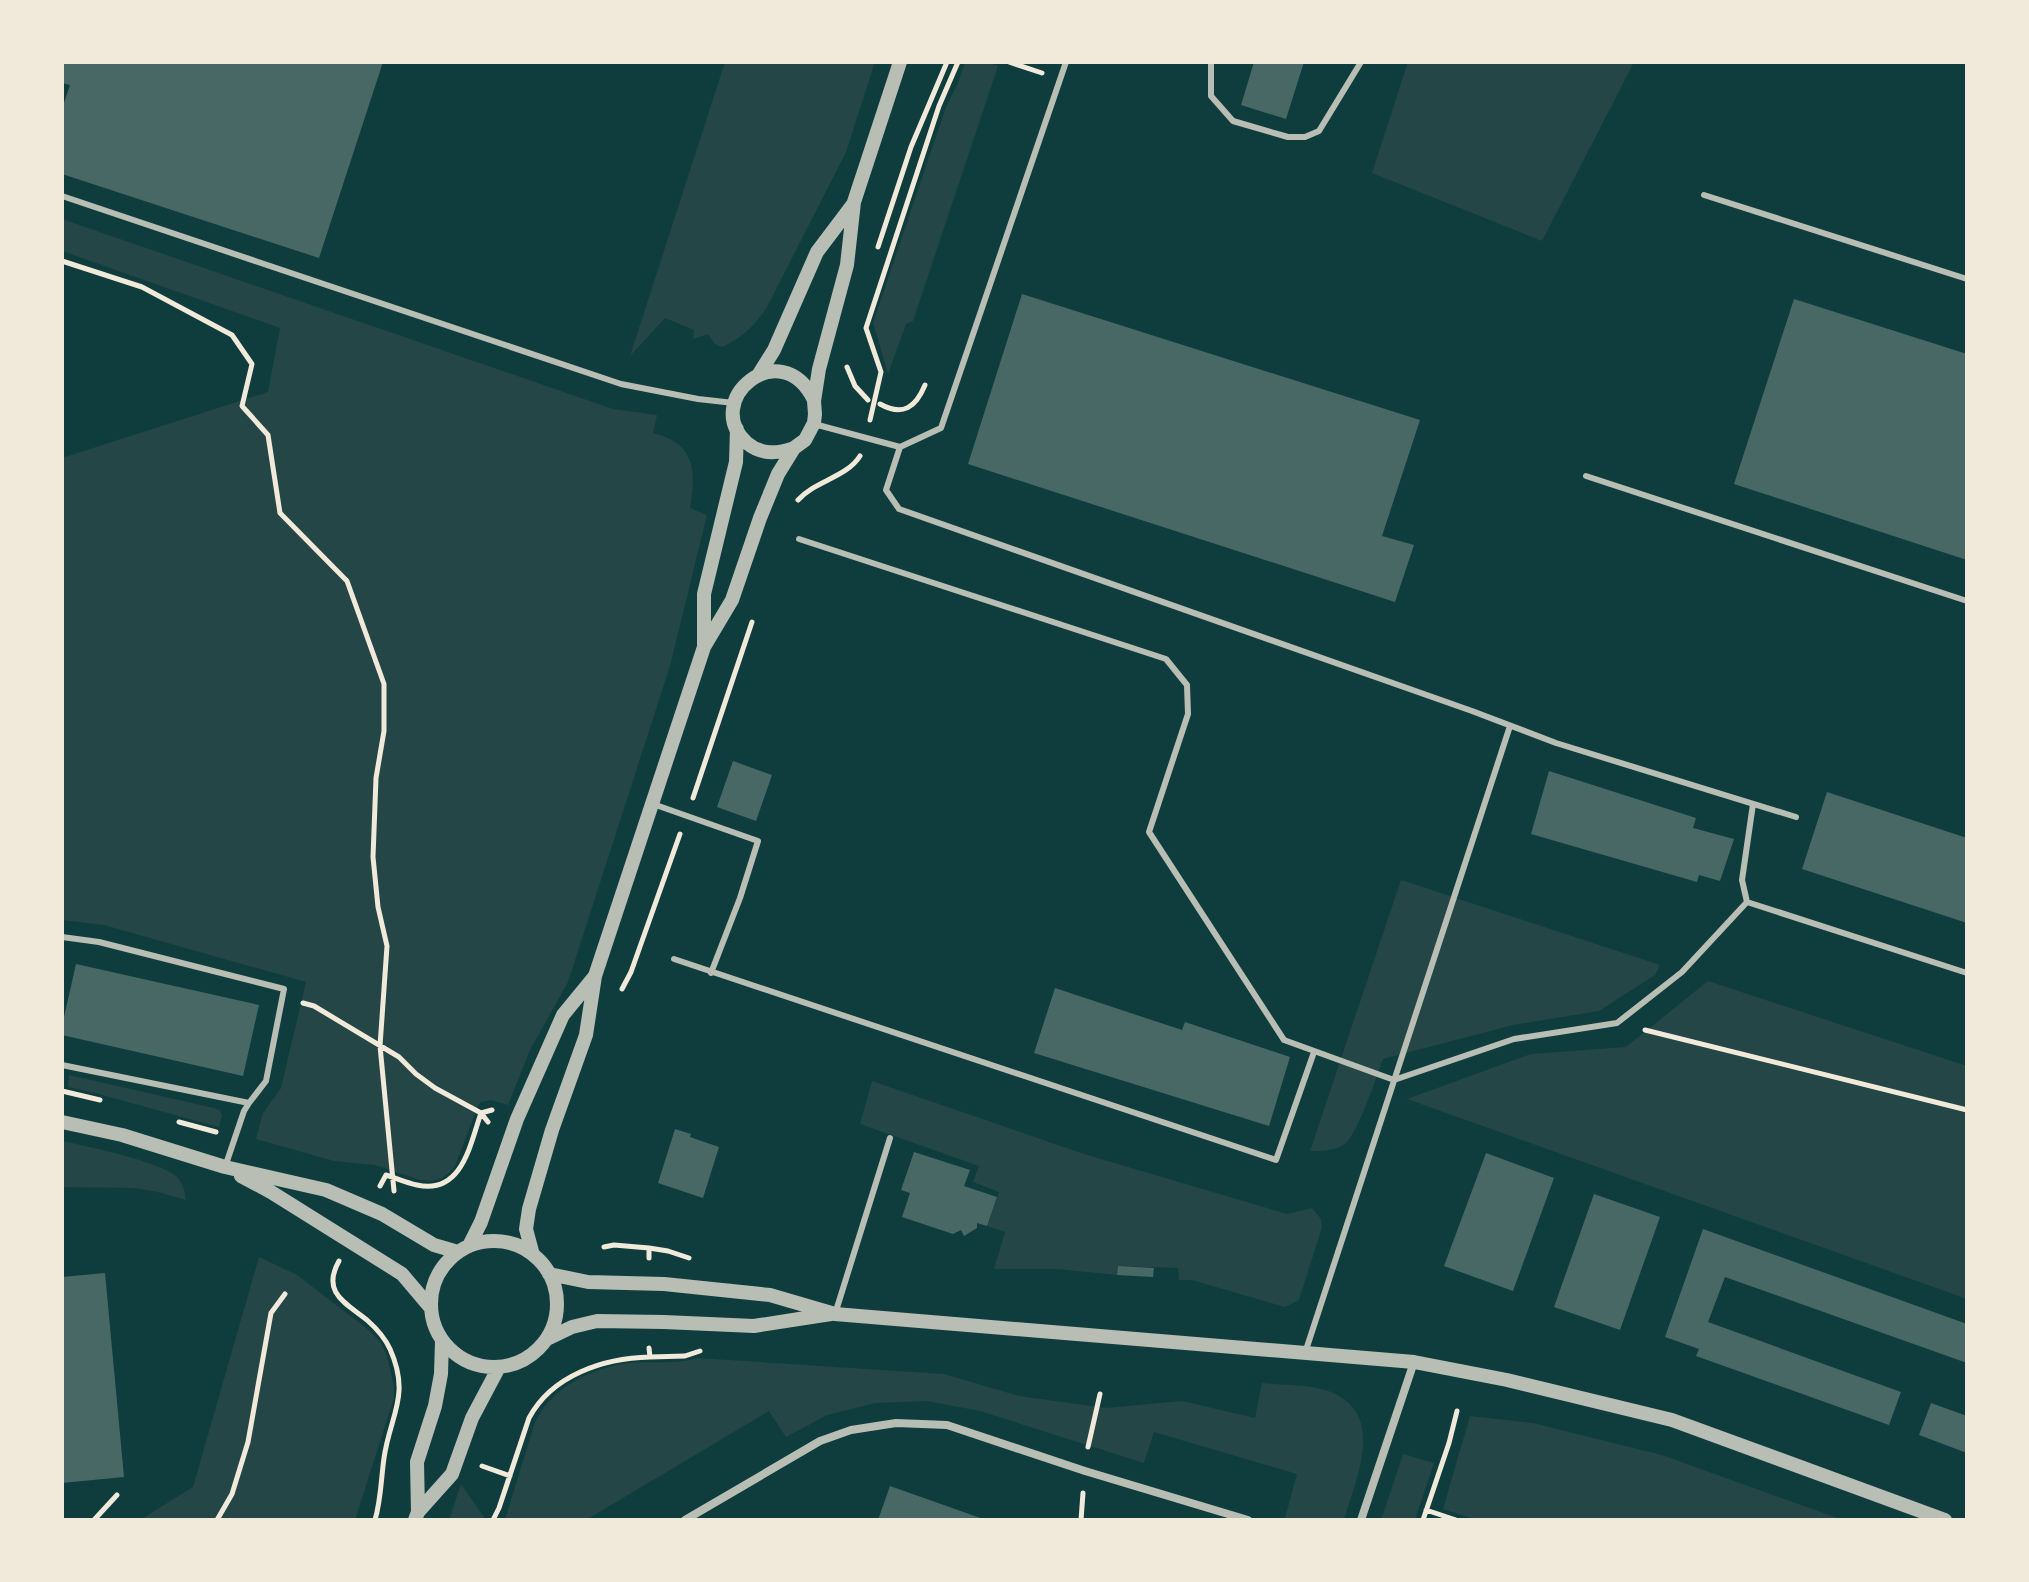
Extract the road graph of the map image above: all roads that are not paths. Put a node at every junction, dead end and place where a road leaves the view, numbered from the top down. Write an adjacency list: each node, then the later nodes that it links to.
1 (900, 62): 7 (street)
2 (1066, 62): 14 (lane)
3 (1211, 62): 4 (lane)
4 (1361, 62)
5 (1704, 195): 8 (lane)
6 (62, 196): 11 (lane)
7 (854, 202): 9 (street); 10 (street)
8 (1967, 279)
9 (759, 374): 10 (street); 11 (street)
10 (814, 401): 12 (street)
11 (734, 403): 13 (street)
12 (814, 423): 14 (lane); 15 (street)
13 (737, 429): 15 (street); 19 (street)
14 (900, 447): 20 (lane)
15 (794, 448): 19 (street)
16 (1586, 476): 18 (lane)
17 (799, 539): 30 (lane)
18 (1967, 601)
19 (704, 647): 21 (street)
20 (1510, 726): 22 (lane); 32 (lane)
21 (653, 804): 27 (lane); 29 (street)
22 (1753, 804): 23 (lane); 24 (lane)
23 (1796, 817)
24 (1747, 902): 28 (lane); 32 (lane)
25 (62, 937): 33 (lane)
26 (674, 959): 27 (lane)
27 (711, 973): 30 (lane)
28 (1967, 973)
29 (595, 976): 37 (street); 38 (street)
30 (1314, 1052): 32 (lane)
31 (62, 1065): 33 (lane)
32 (1394, 1080): 44 (lane)
33 (249, 1103): 36 (lane)
34 (62, 1122): 36 (street)
35 (890, 1138): 41 (lane)
36 (225, 1167): 37 (street); 40 (street)
37 (464, 1249): 38 (street); 40 (street)
38 (533, 1255): 39 (street)
39 (549, 1274): 41 (street); 42 (street)
40 (430, 1307): 43 (street)
41 (835, 1314): 42 (street); 44 (street)
42 (547, 1339): 46 (street)
43 (442, 1341): 46 (street); 47 (street)
44 (1305, 1353): 45 (street)
45 (1414, 1362): 50 (street); 51 (street)
46 (499, 1367): 47 (street)
47 (416, 1516)
48 (685, 1520): 49 (street)
49 (1248, 1520)
50 (1361, 1520)
51 (1945, 1520)

